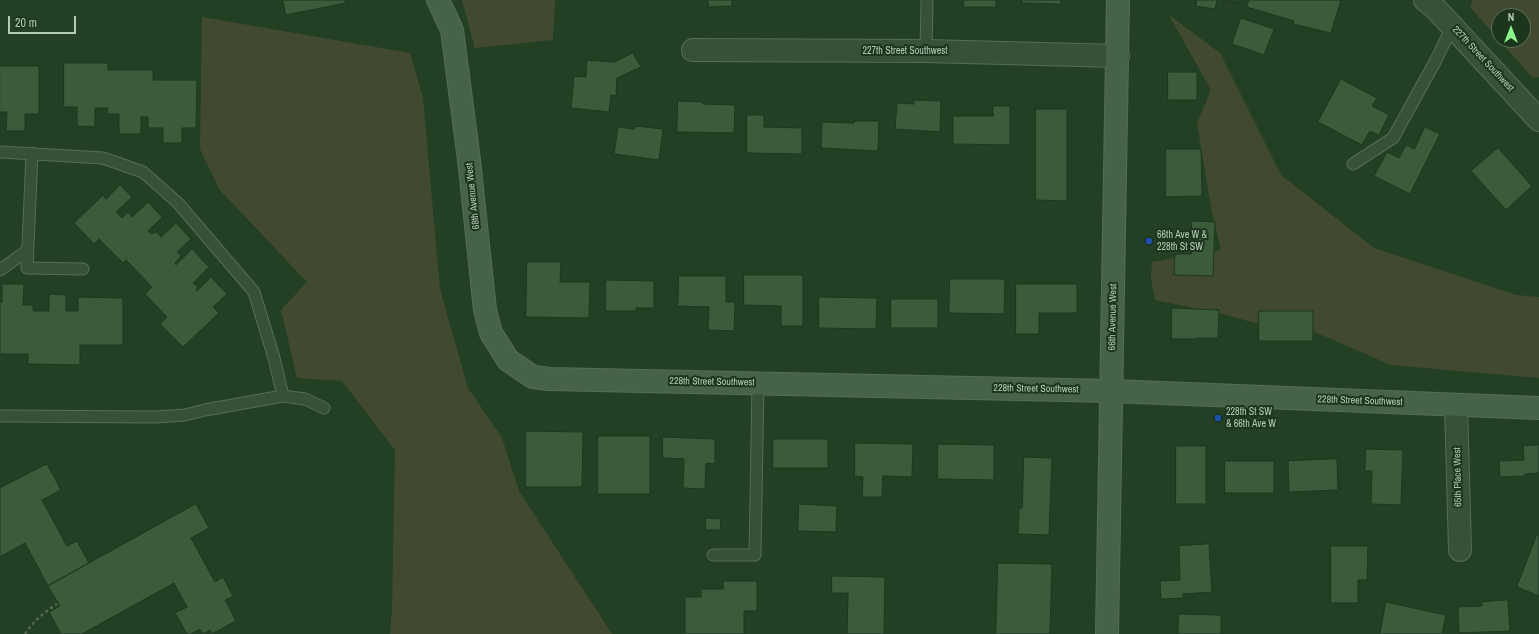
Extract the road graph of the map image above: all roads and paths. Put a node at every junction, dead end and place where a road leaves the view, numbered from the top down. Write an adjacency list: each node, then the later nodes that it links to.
1 (438, 0): 16 (street, 68th Avenue West)
2 (927, 0): 7 (lane)
3 (1118, 0): 8 (street, 66th Avenue West)
4 (1425, 0): 5 (street, 227th Street Southwest)
5 (1452, 27): 9 (street, 227th Street Southwest); 12 (lane)
6 (693, 50): 7 (street, 227th Street Southwest)
7 (926, 51): 8 (street, 227th Street Southwest)
8 (1118, 56): 18 (street, 66th Avenue West)
9 (1539, 120)
10 (0, 152): 11 (lane)
11 (32, 153): 13 (lane); 19 (lane)
12 (1353, 164)
13 (28, 250): 14 (lane); 15 (lane)
14 (84, 269)
15 (0, 270)
16 (533, 377): 17 (street, 228th Street Southwest)
17 (758, 383): 18 (street, 228th Street Southwest); 25 (lane)
18 (1112, 391): 20 (street, 228th Street Southwest); 28 (street, 66th Avenue West)
19 (283, 396): 21 (lane); 23 (lane)
20 (1456, 405): 22 (street, 228th Street Southwest); 24 (street, 65th Place West)
21 (324, 408)
22 (1539, 408)
23 (0, 416)
24 (1460, 550)
25 (713, 555)
26 (57, 604): 27 (path)
27 (25, 634)
28 (1107, 634)

